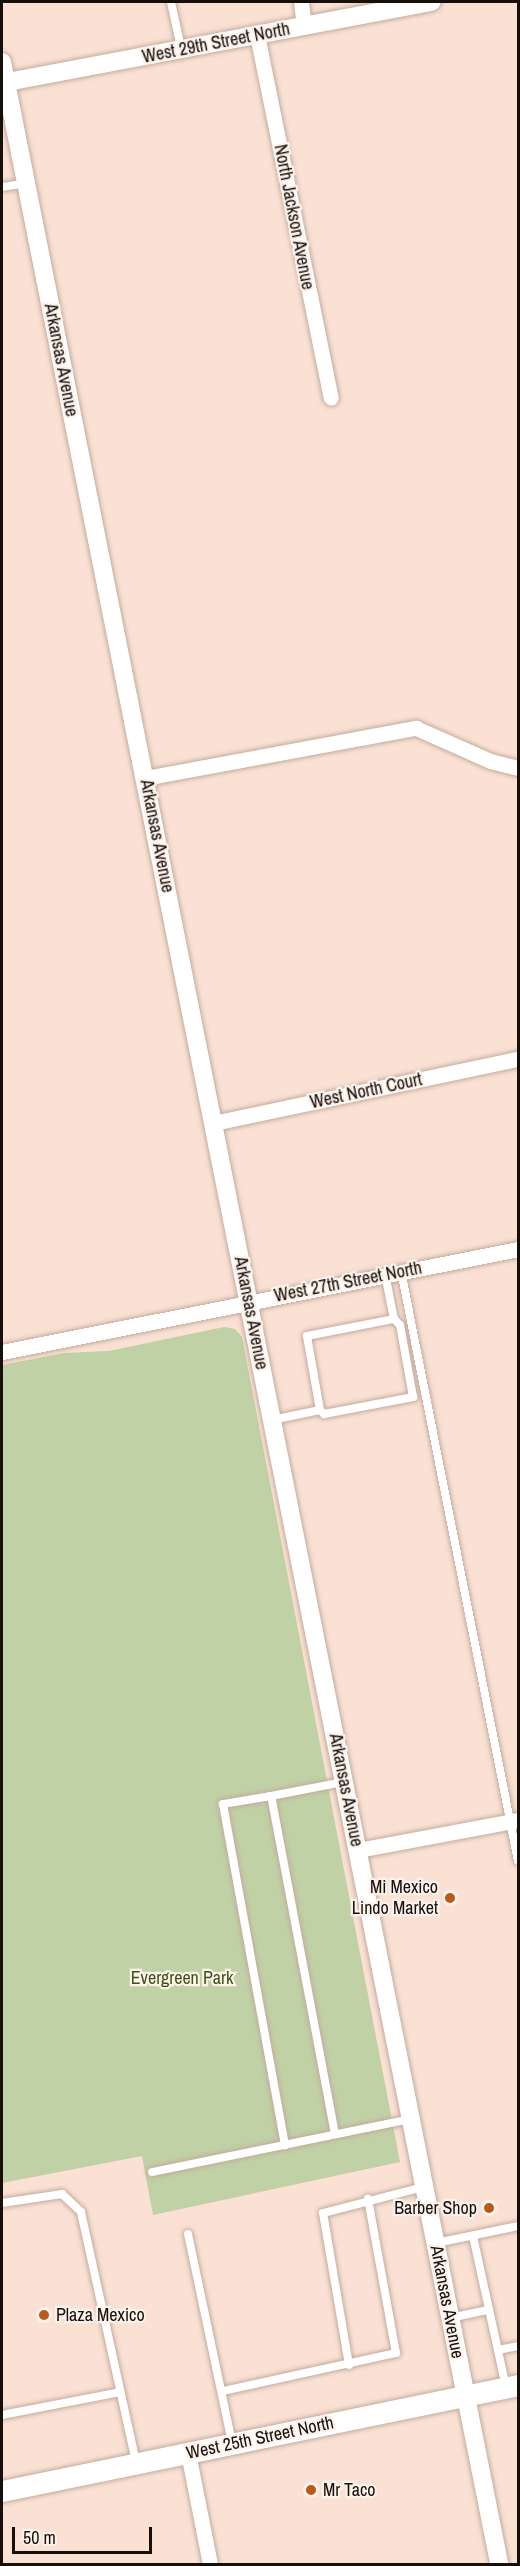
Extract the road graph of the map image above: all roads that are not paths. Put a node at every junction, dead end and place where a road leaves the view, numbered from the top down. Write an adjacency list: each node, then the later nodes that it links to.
1 (171, 2): 6 (lane)
2 (301, 2): 4 (street)
3 (431, 2): 4 (street, West 29th Street North)
4 (304, 26): 5 (street, West 29th Street North)
5 (257, 35): 6 (street, West 29th Street North); 12 (street, North Jackson Avenue)
6 (181, 50): 8 (street, West 29th Street North)
7 (2, 62): 8 (street, Arkansas Avenue)
8 (4, 82): 9 (street, Arkansas Avenue)
9 (8, 129): 10 (street, Arkansas Avenue)
10 (26, 183): 11 (lane); 14 (street, Arkansas Avenue)
11 (2, 187)
12 (330, 398)
13 (519, 768): 14 (street)
14 (145, 778): 16 (street, Arkansas Avenue)
15 (519, 1059): 16 (street, West North Court)
16 (213, 1123): 20 (street, Arkansas Avenue)
17 (519, 1249): 18 (street, West 27th Street North)
18 (401, 1271): 19 (street, West 27th Street North); 27 (lane)
19 (385, 1274): 20 (street, West 27th Street North); 21 (lane)
20 (249, 1302): 22 (street, West 27th Street North); 24 (street, Arkansas Avenue)
21 (394, 1319): 23 (lane); 23 (lane)
22 (2, 1352)
23 (320, 1410): 24 (lane)
24 (272, 1420): 25 (street, Arkansas Avenue)
25 (345, 1782): 26 (lane); 28 (street, Arkansas Avenue)
26 (271, 1796): 31 (lane); 32 (lane)
27 (514, 1821): 28 (street); 29 (lane)
28 (358, 1850): 30 (street, Arkansas Avenue)
29 (519, 1861)
30 (411, 2119): 31 (lane); 34 (street, Arkansas Avenue)
31 (335, 2134): 32 (lane)
32 (285, 2145): 33 (lane)
33 (152, 2172)
34 (425, 2187): 35 (lane); 40 (street, Arkansas Avenue)
35 (368, 2199): 45 (lane); 45 (lane)
36 (2, 2203): 48 (lane)
37 (519, 2226): 39 (lane)
38 (188, 2234): 47 (lane)
39 (473, 2236): 40 (lane); 41 (lane)
40 (435, 2243): 42 (street, Arkansas Avenue)
41 (489, 2310): 42 (lane); 44 (lane)
42 (450, 2318): 49 (street, Arkansas Avenue)
43 (519, 2346): 44 (lane)
44 (498, 2350): 46 (lane)
45 (349, 2366): 47 (lane)
46 (512, 2386): 49 (main road, West 25th Street North)
47 (223, 2391): 51 (lane)
48 (120, 2392): 50 (lane); 53 (lane)
49 (466, 2395): 51 (main road, West 25th Street North); 56 (street, Arkansas Avenue)
50 (2, 2415)
51 (232, 2444): 52 (main road, West 25th Street North)
52 (188, 2453): 53 (main road, West 25th Street North); 55 (street)
53 (136, 2463): 54 (main road, West 25th Street North)
54 (2, 2491)
55 (210, 2565)
56 (499, 2565)

